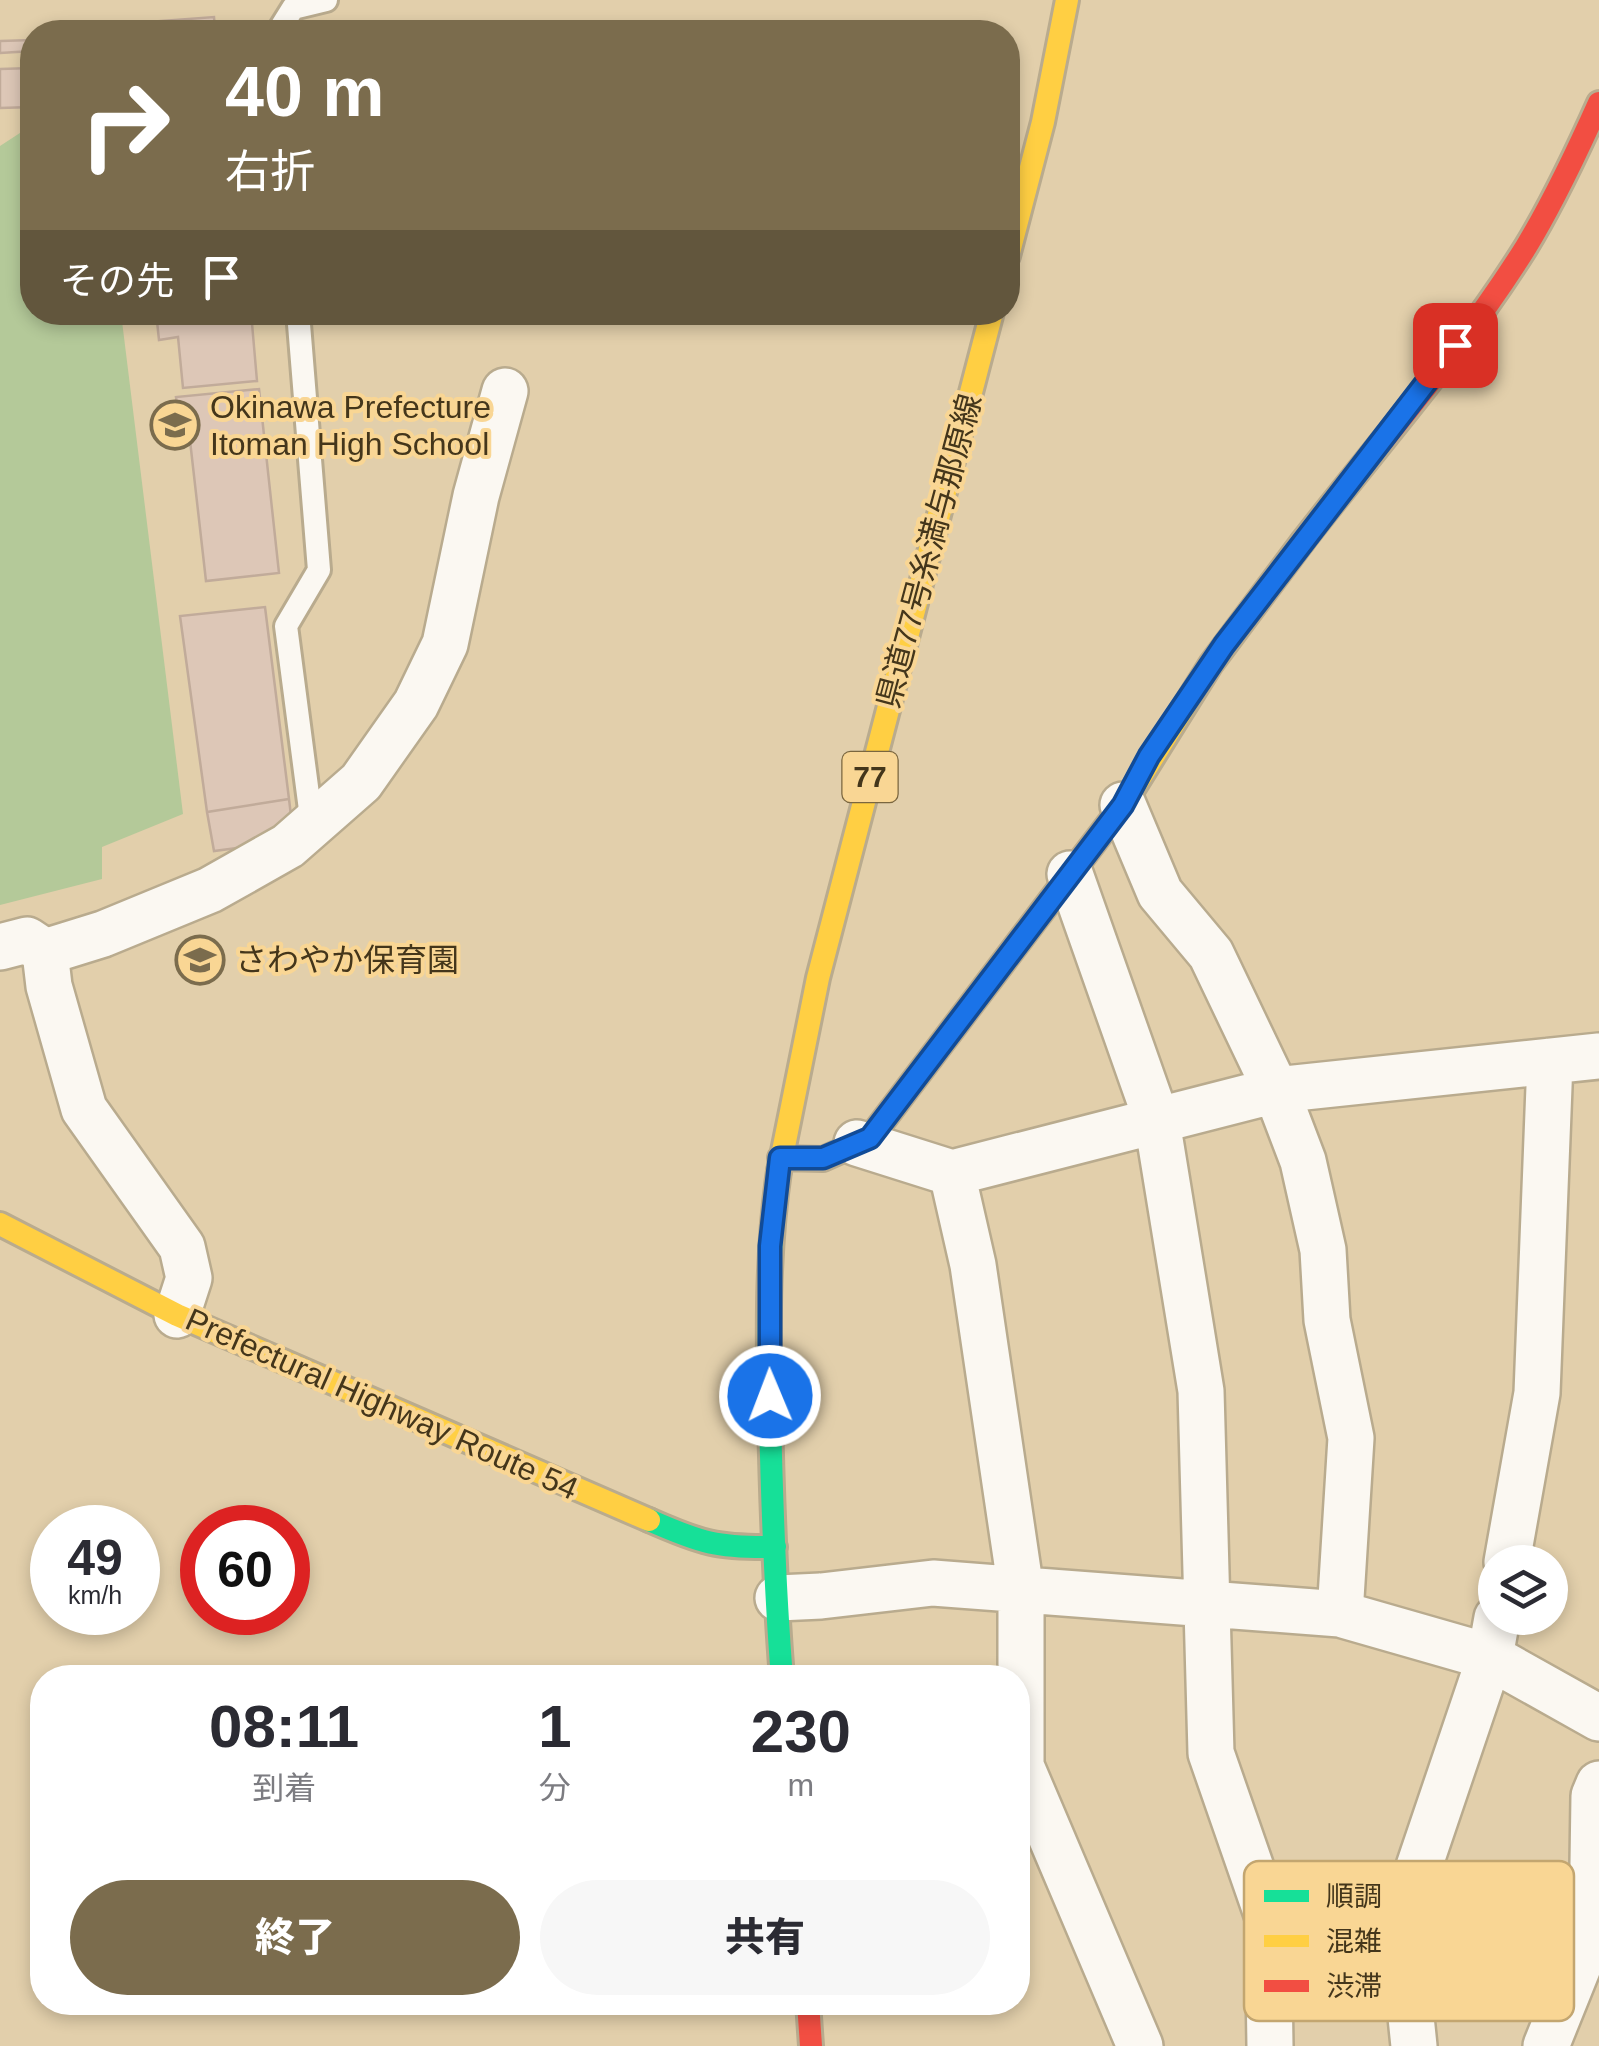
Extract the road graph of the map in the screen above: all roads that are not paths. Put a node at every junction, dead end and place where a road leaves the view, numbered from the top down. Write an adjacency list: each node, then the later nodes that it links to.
1 (326, 0): 3 (lane)
2 (1067, 0): 5 (main road)
3 (286, 20)
4 (1599, 104): 9 (main road)
5 (1020, 210)
6 (299, 325): 10 (lane)
7 (989, 325): 19 (main road, 県道77号糸満与那原線 / 77)
8 (505, 391): 10 (street)
9 (1123, 805): 11 (main road); 16 (street)
10 (312, 825): 13 (street)
11 (1070, 874): 17 (street); 18 (main road)
12 (0, 947): 13 (street)
13 (45, 952): 22 (street)
14 (1599, 1056): 15 (street)
15 (1550, 1061): 16 (street); 23 (street)
16 (1276, 1090): 17 (street); 28 (street)
17 (1157, 1121): 20 (street); 27 (street)
18 (857, 1144): 19 (main road); 20 (street)
19 (780, 1158): 24 (main road, 県道77号糸満与那原線 / 77)
20 (952, 1173): 25 (street)
21 (0, 1224): 22 (main road, Prefectural Highway Route 54)
22 (177, 1315): 24 (main road, Prefectural Highway Route 54)
23 (1510, 1545)
24 (774, 1547): 26 (main road, 県道77号糸満与那原線 / 77)
25 (1021, 1591): 26 (street); 27 (street); 31 (street)
26 (778, 1598): 30 (main road, 県道77号糸満与那原線 / 77)
27 (1209, 1602): 28 (street); 35 (street)
28 (1340, 1614): 29 (street)
29 (1494, 1638): 32 (street); 36 (street)
30 (781, 1665)
31 (1021, 1665)
32 (1599, 1718)
33 (1599, 1784): 37 (street)
34 (1030, 1787): 43 (street)
35 (1249, 1861)
36 (1420, 1861)
37 (1574, 1977)
38 (809, 2015): 42 (main road)
39 (1270, 2021): 44 (street)
40 (1411, 2021): 45 (street)
41 (1556, 2021): 46 (street)
42 (811, 2046)
43 (1140, 2046)
44 (1270, 2046)
45 (1414, 2046)
46 (1546, 2046)

